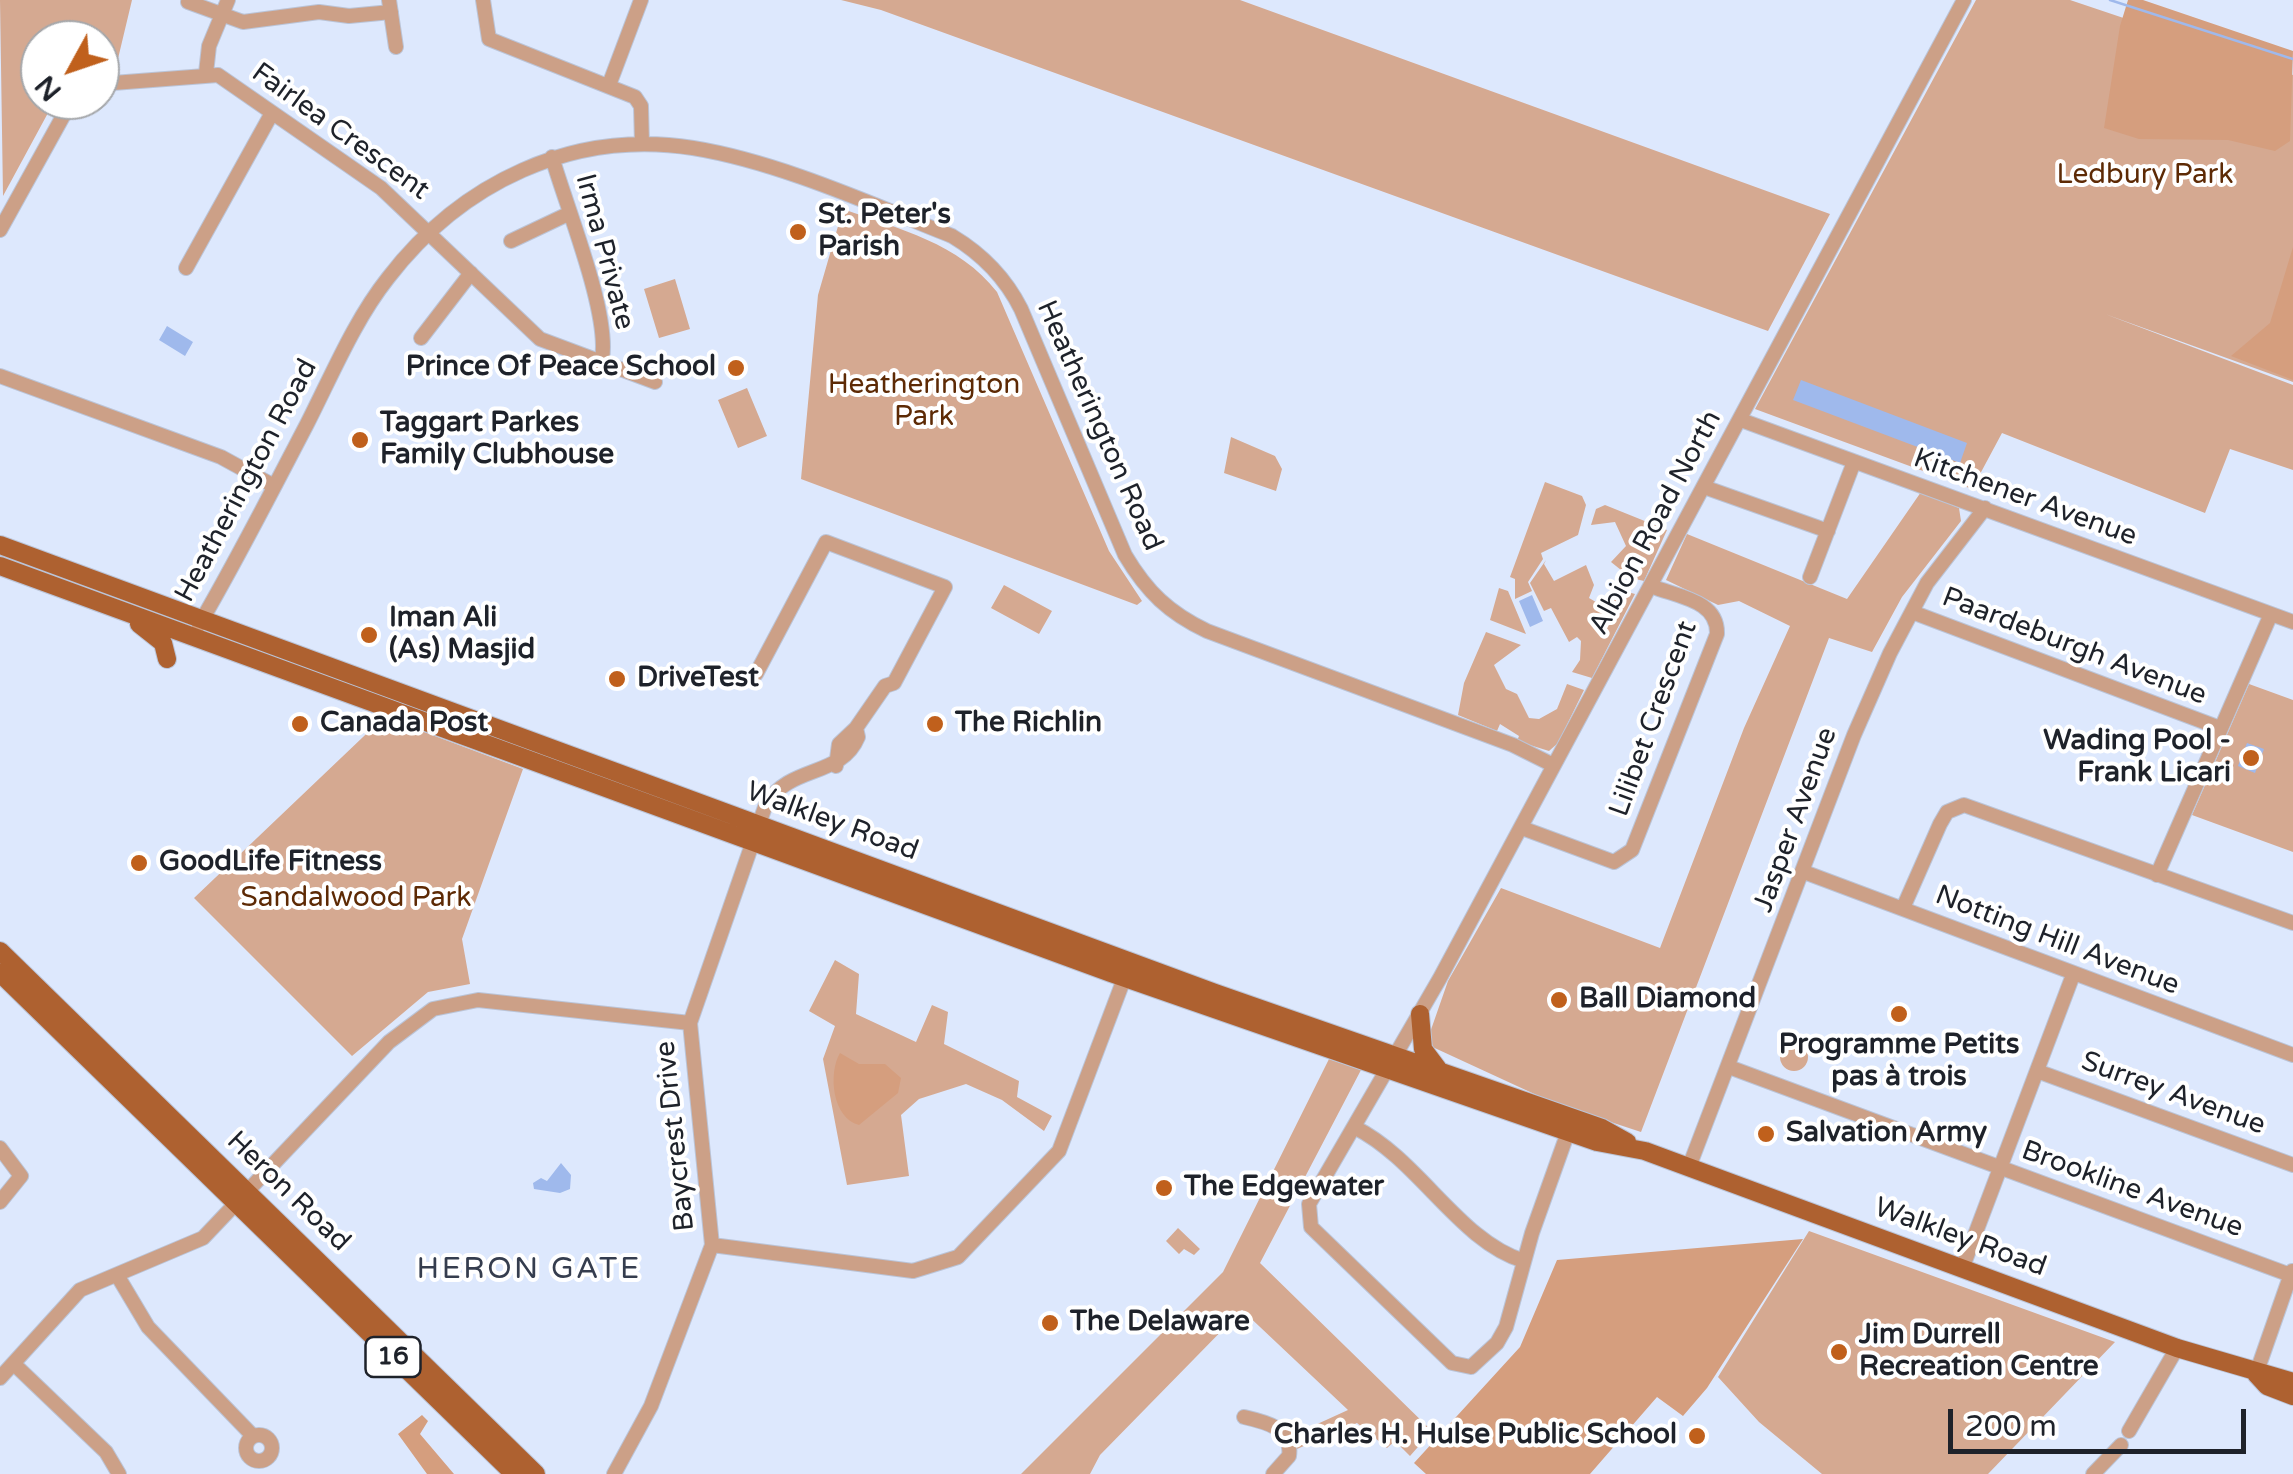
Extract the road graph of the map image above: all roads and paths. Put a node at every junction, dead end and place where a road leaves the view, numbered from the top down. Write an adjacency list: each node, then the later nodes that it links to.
1 (228, 0): 7 (street)
2 (483, 0): 11 (street)
3 (641, 0): 11 (street)
4 (1964, 0): 26 (street, Albion Road North)
5 (188, 2): 7 (street)
6 (390, 6): 7 (street); 8 (street)
7 (222, 16): 9 (street)
8 (396, 47)
9 (206, 73): 10 (street, Fairlea Crescent); 12 (street, Fairlea Crescent)
10 (120, 82)
11 (609, 86): 14 (street)
12 (272, 112): 18 (street, Fairlea Crescent); 20 (street)
13 (61, 120): 17 (street)
14 (642, 144): 15 (street, Heatherington Road); 44 (street, Heatherington Road)
15 (552, 157): 16 (street, Irma Private); 18 (street, Heatherington Road)
16 (568, 214): 19 (street); 23 (street, Irma Private)
17 (0, 230)
18 (430, 230): 21 (street, Fairlea Crescent); 28 (street, Heatherington Road)
19 (511, 241)
20 (186, 268)
21 (472, 274): 22 (street); 23 (street, Fairlea Crescent)
22 (421, 338)
23 (602, 359): 25 (street, Fairlea Crescent)
24 (0, 376): 28 (street)
25 (654, 382)
26 (1741, 420): 27 (street, Kitchener Avenue); 29 (street, Albion Road North)
27 (1854, 462): 30 (street, Kitchener Avenue); 31 (street)
28 (274, 486): 40 (street, Heatherington Road)
29 (1704, 486): 31 (street); 35 (street, Albion Road North)
30 (1985, 508): 37 (street, Jasper Avenue); 38 (street, Kitchener Avenue)
31 (1828, 531): 34 (street)
32 (0, 545): 40 (main road, Walkley Road)
33 (0, 566): 36 (main road, Walkley Road)
34 (1810, 577)
35 (1652, 586): 44 (street, Albion Road North); 45 (street, Lilibet Crescent)
36 (113, 608): 40 (main road, Walkley Road); 41 (main road)
37 (1912, 612): 43 (street, Paardeburgh Avenue); 47 (street, Jasper Avenue)
38 (2271, 614): 39 (street, Kitchener Avenue); 43 (street)
39 (2293, 622)
40 (196, 629): 46 (main road, Walkley Road); 46 (main road, Walkley Road)
41 (167, 659)
42 (756, 674): 46 (street, Baycrest Drive)
43 (2220, 728): 48 (street)
44 (1553, 764): 45 (street, Albion Road North)
45 (1522, 828): 55 (street, Albion Road North)
46 (755, 833): 52 (main road, Walkley Road); 56 (street, Baycrest Drive)
47 (1804, 872): 49 (street, Notting Hill Avenue); 59 (street, Jasper Avenue)
48 (2157, 875): 49 (street); 50 (street)
49 (1903, 908): 54 (street, Notting Hill Avenue)
50 (2293, 923)
51 (0, 951): 69 (main road, Heron Road / 16)
52 (1128, 970): 58 (main road, Walkley Road); 71 (street)
53 (0, 972): 69 (main road, Heron Road / 16)
54 (2074, 975): 57 (street, Notting Hill Avenue); 61 (street)
55 (1420, 1014): 58 (street, Albion Road North); 60 (main road)
56 (690, 1023): 69 (street); 71 (street, Baycrest Drive)
57 (2293, 1055)
58 (1393, 1062): 60 (main road, Walkley Road); 62 (street, Albion Road North); 63 (main road, Walkley Road)
59 (1729, 1067): 67 (street, Jasper Avenue); 68 (street, Brookline Avenue)
60 (1438, 1069): 65 (main road, Walkley Road)
61 (2036, 1070): 66 (street, Surrey Avenue); 68 (street)
62 (1356, 1128): 72 (street); 72 (street, Albion Road North)
63 (1568, 1132): 65 (main road, Walkley Road); 72 (street)
64 (0, 1148): 70 (street)
65 (1645, 1152): 67 (main road, Walkley Road)
66 (2293, 1164)
67 (1689, 1167): 73 (main road, Walkley Road)
68 (2002, 1169): 73 (street); 74 (street, Brookline Avenue)
69 (242, 1196): 75 (street); 76 (main road, Heron Road / 16)
70 (0, 1202)
71 (712, 1245): 90 (street, Baycrest Drive)
72 (1524, 1262)
73 (1962, 1269): 77 (main road, Walkley Road)
74 (2292, 1273): 80 (street)
75 (117, 1275): 78 (street); 85 (street)
76 (384, 1337): 88 (main road, Heron Road / 16); 89 (main road, Heron Road / 16)
77 (2177, 1348): 80 (main road, Walkley Road); 84 (street)
78 (14, 1364): 79 (street); 87 (street)
79 (0, 1378)
80 (2262, 1380): 81 (main road, Walkley Road); 82 (main road, Walkley Road)
81 (2293, 1382)
82 (2293, 1396)
83 (1244, 1417): 91 (street)
84 (2129, 1431)
85 (254, 1436)
86 (2121, 1445): 92 (street)
87 (119, 1474)
88 (514, 1474)
89 (536, 1474)
90 (614, 1474)
91 (1273, 1474)
92 (2093, 1474)

